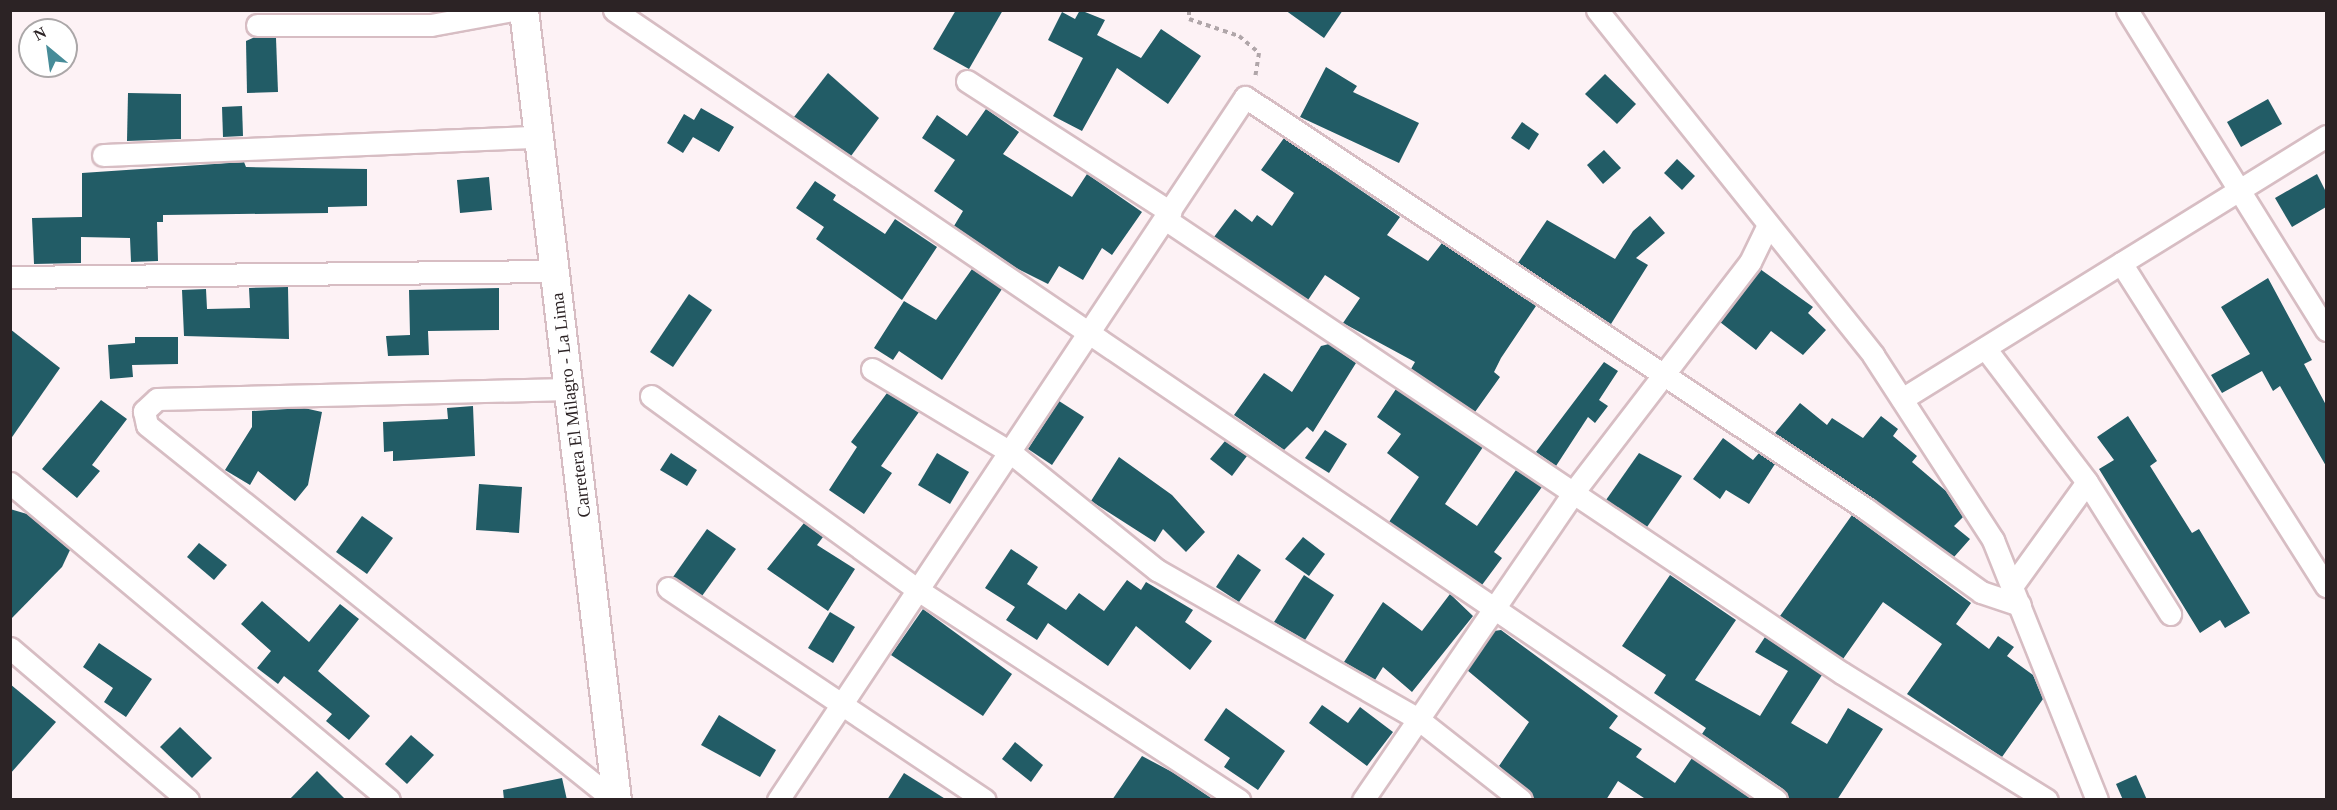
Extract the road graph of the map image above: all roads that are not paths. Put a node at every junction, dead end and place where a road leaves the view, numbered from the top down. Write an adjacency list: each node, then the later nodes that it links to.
1 (512, 10): 6 (street)
2 (524, 10): 8 (main road, Carretera El Milagro - La Lima)
3 (614, 10): 18 (street)
4 (1597, 10): 13 (street)
5 (2127, 10): 11 (street)
6 (257, 25)
7 (968, 81): 12 (street)
8 (539, 136): 10 (street); 15 (main road, Carretera El Milagro - La Lima)
9 (2326, 136): 11 (street)
10 (103, 155)
11 (2236, 192): 14 (street); 17 (street)
12 (1167, 216): 18 (street); 21 (street); 28 (street)
13 (1768, 225): 21 (street); 24 (street)
14 (2121, 263): 19 (street); 29 (street)
15 (555, 271): 16 (street); 22 (main road, Carretera El Milagro - La Lima)
16 (10, 277)
17 (2326, 330)
18 (1089, 334): 25 (street); 33 (street)
19 (1984, 348): 24 (street); 26 (street)
20 (872, 369): 25 (street)
21 (1662, 371): 28 (street); 32 (street)
22 (569, 389): 40 (main road, Carretera El Milagro - La Lima); 40 (street)
23 (651, 396): 31 (street)
24 (1902, 399): 32 (street)
25 (1010, 452): 31 (street); 37 (street)
26 (2087, 482): 32 (street); 34 (street)
27 (10, 483): 39 (street)
28 (1575, 490): 33 (street); 47 (street)
29 (2326, 586)
30 (668, 588): 36 (street)
31 (918, 590): 36 (street); 43 (street)
32 (2016, 595): 48 (street)
33 (1493, 610): 37 (street); 46 (street)
34 (2170, 615)
35 (10, 648): 38 (street)
36 (840, 706): 41 (street); 42 (street)
37 (1418, 719): 44 (street); 45 (street)
38 (188, 800)
39 (389, 800)
40 (616, 800)
41 (778, 800)
42 (985, 800)
43 (1239, 800)
44 (1363, 800)
45 (1521, 800)
46 (1776, 800)
47 (2047, 800)
48 (2097, 800)

